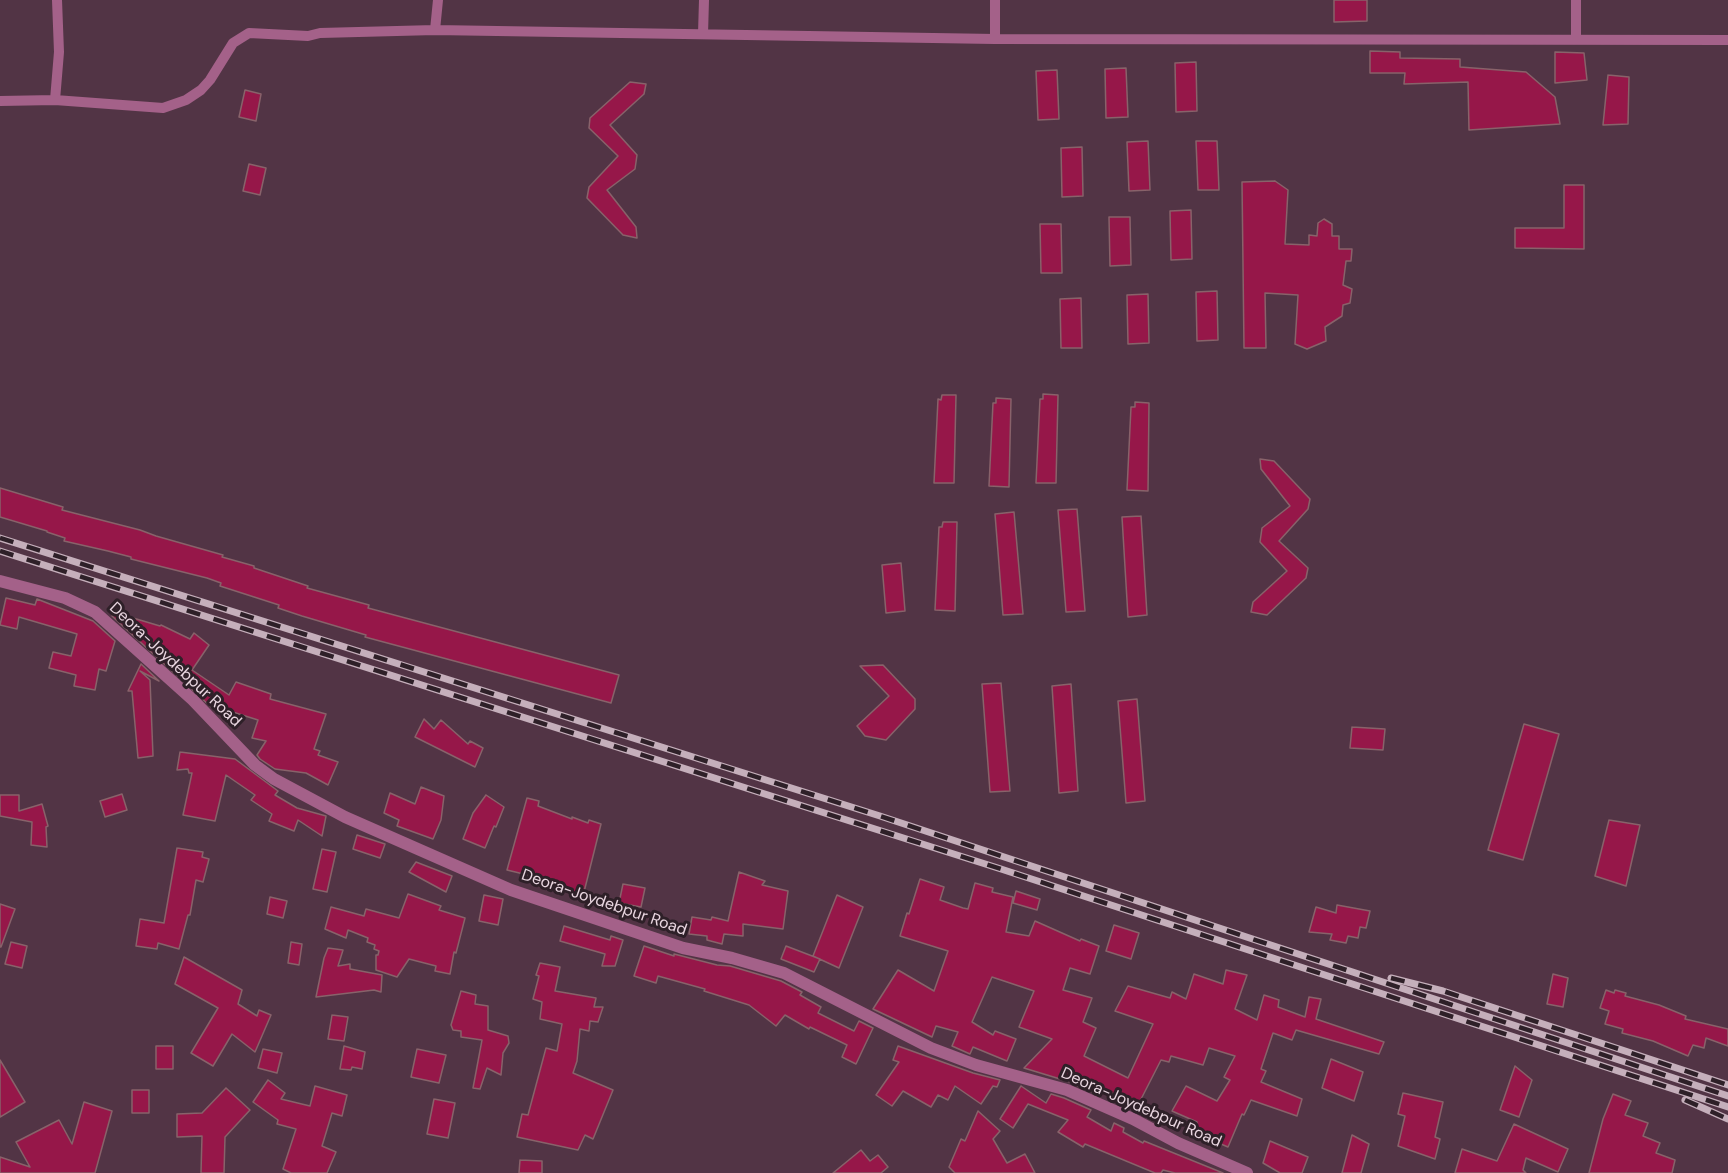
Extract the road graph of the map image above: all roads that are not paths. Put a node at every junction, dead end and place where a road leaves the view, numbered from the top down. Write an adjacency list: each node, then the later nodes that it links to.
1 (57, 0): 11 (street)
2 (438, 0): 6 (street)
3 (704, 0): 7 (street)
4 (995, 0): 8 (street)
5 (1576, 0): 9 (street)
6 (435, 30): 7 (street); 11 (street)
7 (703, 34): 8 (street)
8 (995, 39): 9 (street)
9 (1576, 40): 10 (street)
10 (1728, 40)
11 (55, 100): 12 (street)
12 (0, 101)
13 (0, 581): 14 (street, Deora-Joydebpur Road)
14 (1247, 1173)

